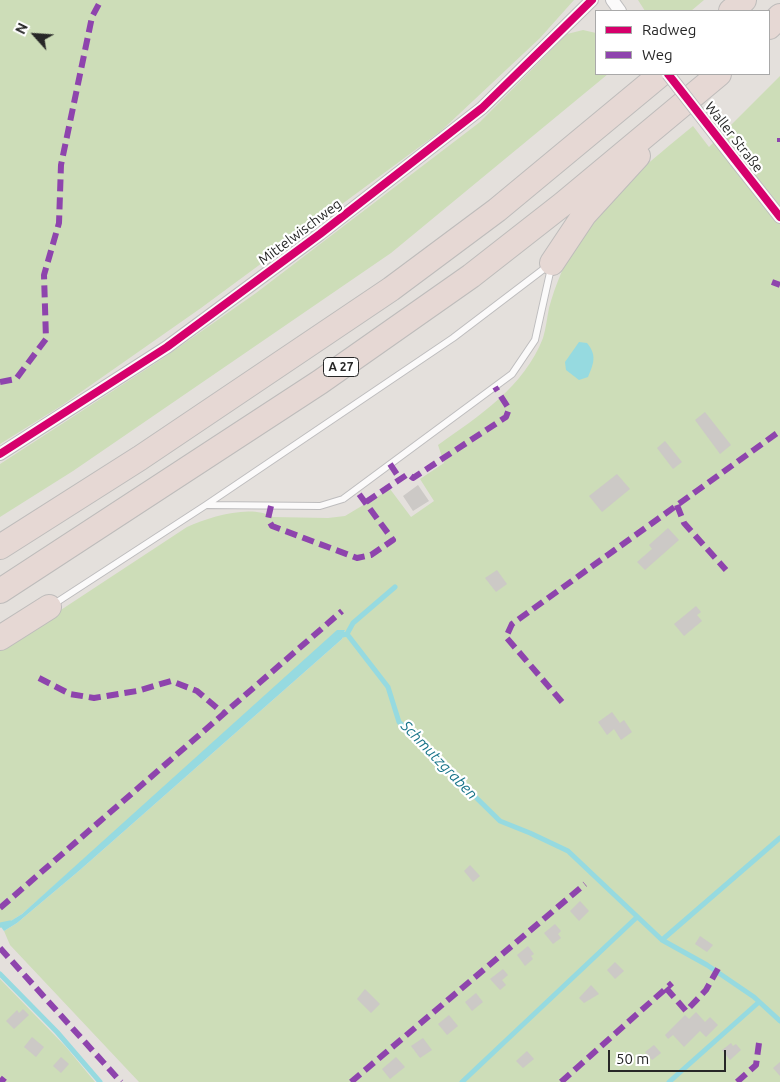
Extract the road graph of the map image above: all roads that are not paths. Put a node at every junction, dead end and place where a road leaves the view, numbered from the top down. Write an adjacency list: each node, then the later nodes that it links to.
1 (592, 0): 12 (street, Mittelwischweg)
2 (744, 0): 3 (highway)
3 (733, 10)
4 (780, 16): 5 (highway)
5 (770, 26)
6 (660, 75): 14 (highway, A 27)
7 (669, 75): 10 (street, Waller Straße, bridge)
8 (718, 75): 9 (highway, A 27)
9 (665, 119): 11 (highway); 15 (highway, A 27)
10 (780, 217)
11 (552, 263): 13 (lane); 13 (lane)
12 (0, 454)
13 (206, 505): 16 (lane)
14 (0, 547)
15 (0, 591)
16 (49, 607): 17 (highway)
17 (0, 638)

